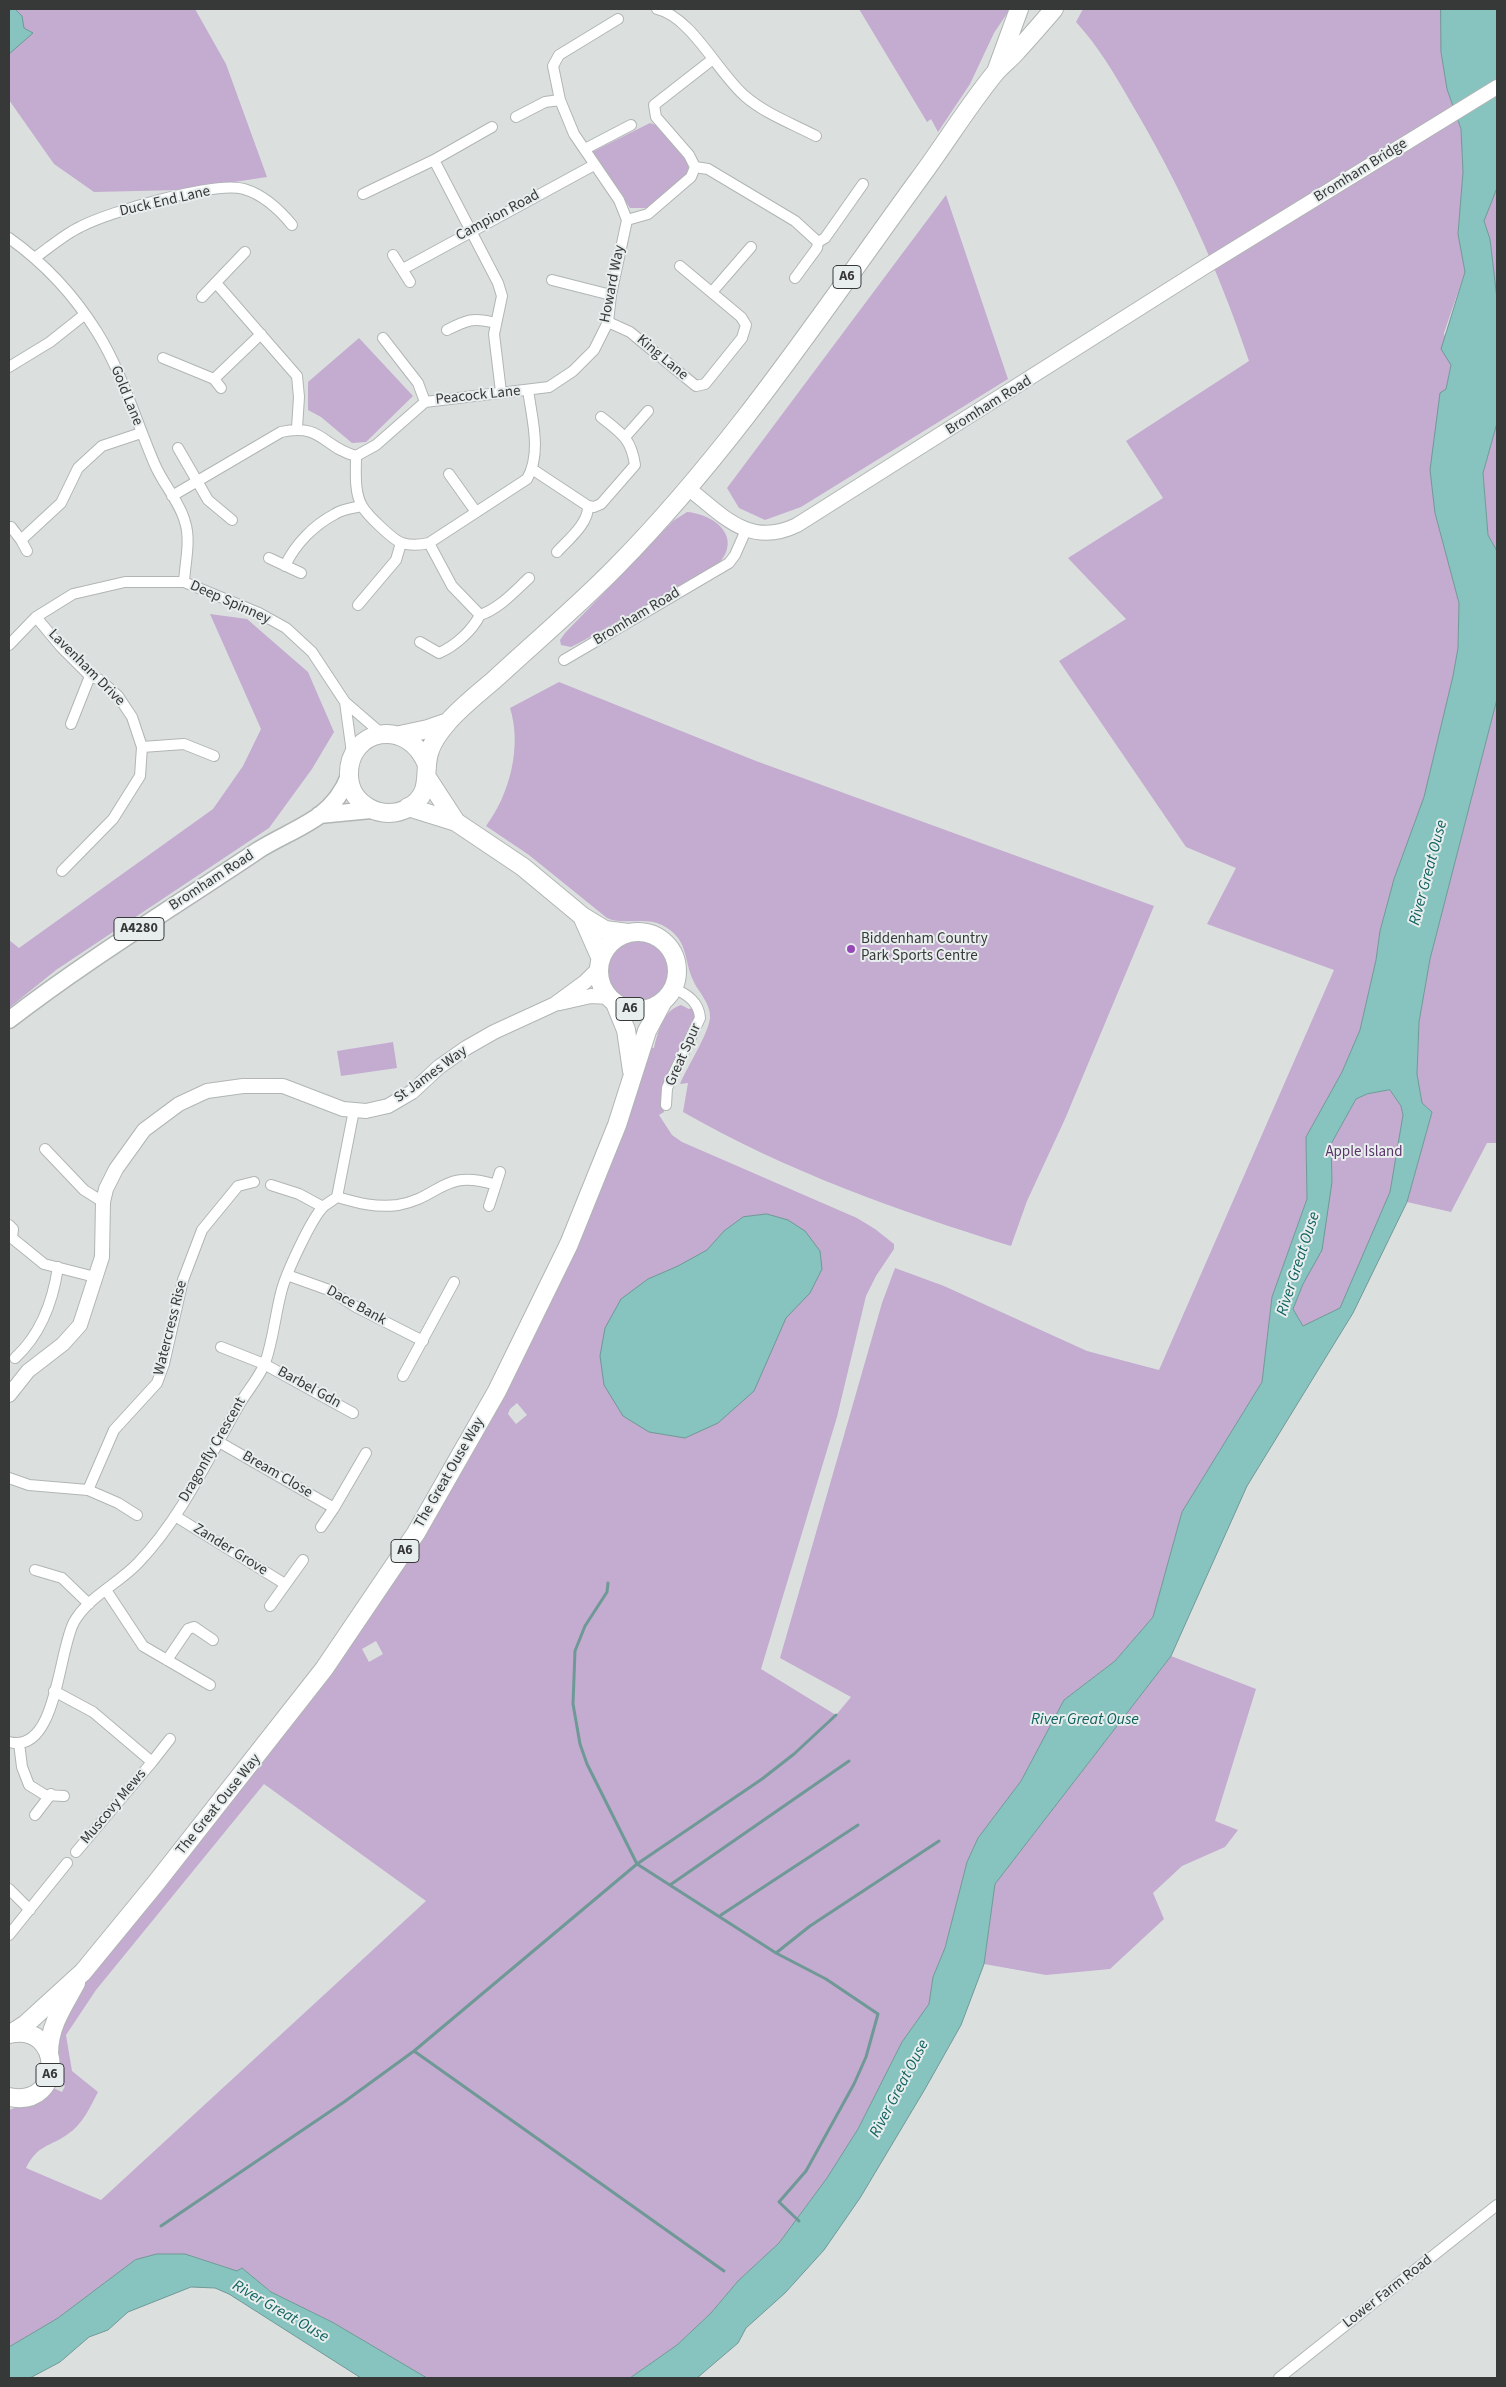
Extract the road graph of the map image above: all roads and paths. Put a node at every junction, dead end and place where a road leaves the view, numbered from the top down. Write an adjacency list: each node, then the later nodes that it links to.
1 (1018, 9): 6 (highway, A6)
2 (1054, 9): 6 (highway, A6)
3 (657, 10): 5 (street)
4 (618, 19): 8 (street)
5 (713, 59): 12 (street); 16 (street)
6 (996, 72): 61 (highway, A6)
7 (1497, 87): 27 (street, Bromham Bridge)
8 (560, 100): 9 (street); 13 (street)
9 (516, 117)
10 (631, 125): 13 (street)
11 (492, 127): 14 (street)
12 (816, 136)
13 (585, 149): 15 (street)
14 (434, 160): 18 (street); 21 (street)
15 (594, 165): 19 (street); 21 (street, Campion Road)
16 (695, 167): 19 (street); 23 (street)
17 (863, 184): 23 (street)
18 (363, 194)
19 (627, 220): 36 (street, Howard Way)
20 (292, 225): 28 (street, Duck End Lane)
21 (471, 230): 30 (street, Campion Road); 40 (street)
22 (9, 238): 28 (street, Gold Lane)
23 (818, 242): 31 (street)
24 (751, 247): 35 (street)
25 (246, 252): 33 (street)
26 (393, 255): 30 (street)
27 (1224, 256): 68 (street, Bromham Road)
28 (36, 257): 38 (street, Gold Lane)
29 (680, 266): 35 (street, King Lane)
30 (403, 269): 34 (street)
31 (795, 278)
32 (552, 280): 36 (street)
33 (216, 282): 37 (street); 42 (street)
34 (410, 282)
35 (712, 292): 39 (street, King Lane)
36 (610, 295): 39 (street, Howard Way)
37 (202, 297)
38 (84, 315): 45 (street); 54 (street, Gold Lane)
39 (608, 322): 48 (street, Howard Way)
40 (495, 323): 41 (street); 49 (street)
41 (447, 330)
42 (261, 334): 46 (street); 53 (street)
43 (383, 338): 50 (street)
44 (163, 358): 46 (street)
45 (9, 367)
46 (214, 378): 47 (street)
47 (221, 388)
48 (528, 390): 49 (street, Peacock Lane); 58 (street, Peacock Lane)
49 (501, 392): 50 (street, Peacock Lane)
50 (425, 402): 57 (street, Peacock Lane)
51 (648, 411): 55 (street)
52 (601, 417): 55 (street)
53 (297, 428): 57 (street); 60 (street)
54 (141, 434): 62 (street, Gold Lane); 69 (street)
55 (626, 436): 64 (street)
56 (178, 448): 60 (street)
57 (356, 456): 63 (street)
58 (532, 469): 64 (street); 65 (street)
59 (449, 474): 65 (street)
60 (197, 482): 62 (street); 66 (street)
61 (688, 488): 68 (street, Bromham Road); 87 (highway, A6)
62 (172, 496): 78 (street, Gold Lane)
63 (362, 506): 70 (street); 75 (street)
64 (588, 506): 73 (street)
65 (476, 512): 71 (street)
66 (232, 520)
67 (11, 527): 69 (street)
68 (746, 530): 84 (street, Bromham Road)
69 (22, 540): 72 (street)
70 (401, 543): 71 (street); 79 (street)
71 (429, 543): 80 (street)
72 (27, 551)
73 (557, 552)
74 (269, 558): 75 (street)
75 (285, 566): 76 (street)
76 (301, 573)
77 (529, 578): 80 (street)
78 (184, 582): 81 (street, Deep Spinney); 86 (street, Deep Spinney)
79 (358, 605)
80 (480, 615): 82 (street)
81 (36, 617): 83 (street, Deep Spinney); 85 (street, Lavenham Drive)
82 (420, 642)
83 (9, 645)
84 (564, 660)
85 (90, 676): 88 (street); 91 (street, Lavenham Drive)
86 (345, 702): 89 (street, Deep Spinney); 93 (street, Deep Spinney)
87 (448, 722): 90 (highway, A6); 94 (highway, A6)
88 (71, 724)
89 (382, 734): 90 (highway); 93 (highway)
90 (400, 735): 94 (highway)
91 (142, 747): 92 (street); 100 (street, Lavenham Drive)
92 (214, 756)
93 (352, 758): 95 (highway)
94 (427, 772): 96 (highway); 99 (highway, A6)
95 (348, 776): 97 (highway); 98 (main road, Bromham Road / A4280)
96 (408, 807): 97 (highway); 99 (highway, A6)
97 (371, 810): 98 (main road, Bromham Road / A4280)
98 (320, 815): 107 (main road, Bromham Road / A4280)
99 (456, 822): 101 (highway, A6)
100 (62, 872)
101 (582, 916): 102 (highway, A6); 103 (highway, A6)
102 (628, 933): 103 (highway); 104 (highway, A6)
103 (600, 964): 105 (highway, A6); 106 (street)
104 (668, 994): 105 (highway, A6); 108 (highway, The Great Ouse Way / A6); 109 (street, Great Spur)
105 (612, 1000): 106 (street); 108 (highway, The Great Ouse Way / A6)
106 (555, 1004): 110 (street, St James Way)
107 (9, 1020)
108 (633, 1074): 162 (highway, The Great Ouse Way / A6)
109 (666, 1105)
110 (354, 1110): 116 (street); 117 (street, St James Way)
111 (45, 1149): 117 (street)
112 (500, 1172): 115 (street)
113 (254, 1182): 136 (street, Watercress Rise)
114 (271, 1185): 119 (street)
115 (496, 1185): 116 (street); 118 (street)
116 (337, 1197): 119 (street, Dragonfly Crescent)
117 (103, 1202): 124 (street, St James Way)
118 (490, 1206)
119 (323, 1207): 123 (street, Dragonfly Crescent)
120 (9, 1225): 121 (street)
121 (10, 1238): 122 (street)
122 (58, 1267): 124 (street); 128 (street)
123 (287, 1275): 126 (street, Dace Bank); 129 (street, Dragonfly Crescent)
124 (95, 1277): 131 (street, St James Way)
125 (454, 1282): 126 (street)
126 (423, 1341): 130 (street)
127 (221, 1347): 129 (street, Barbel Gdn)
128 (15, 1358)
129 (264, 1364): 132 (street, Barbel Gdn); 133 (street, Dragonfly Crescent)
130 (403, 1376)
131 (9, 1395)
132 (353, 1413)
133 (219, 1442): 137 (street, Bream Close); 139 (street, Dragonfly Crescent)
134 (366, 1453): 137 (street)
135 (9, 1478): 136 (street)
136 (88, 1490): 138 (street)
137 (334, 1508): 140 (street)
138 (136, 1515)
139 (175, 1516): 143 (street, Zander Grove); 144 (street, Dragonfly Crescent)
140 (321, 1527)
141 (303, 1560): 143 (street)
142 (36, 1570): 145 (street)
143 (285, 1584): 146 (street)
144 (106, 1590): 145 (street, Dragonfly Crescent); 148 (street)
145 (88, 1604): 150 (street, Dragonfly Crescent)
146 (270, 1606)
147 (213, 1640): 148 (street)
148 (167, 1660): 149 (street)
149 (210, 1685)
150 (54, 1691): 152 (street, Dragonfly Crescent); 153 (street, Muscovy Mews)
151 (170, 1739): 153 (street, Muscovy Mews)
152 (14, 1743): 154 (street)
153 (152, 1762): 157 (street, Muscovy Mews)
154 (51, 1794): 155 (street); 156 (street)
155 (64, 1796)
156 (35, 1815)
157 (76, 1852)
158 (67, 1863): 160 (street)
159 (9, 1889): 160 (street)
160 (30, 1910): 161 (street)
161 (9, 1935)
162 (83, 1972): 163 (highway, The Great Ouse Way / A6); 164 (highway, The Great Ouse Way / A6)
163 (10, 2034): 164 (highway, A6)
164 (49, 2052): 165 (highway, A6)
165 (13, 2100)
166 (1497, 2205): 167 (street, Lower Farm Road)
167 (1279, 2378)

